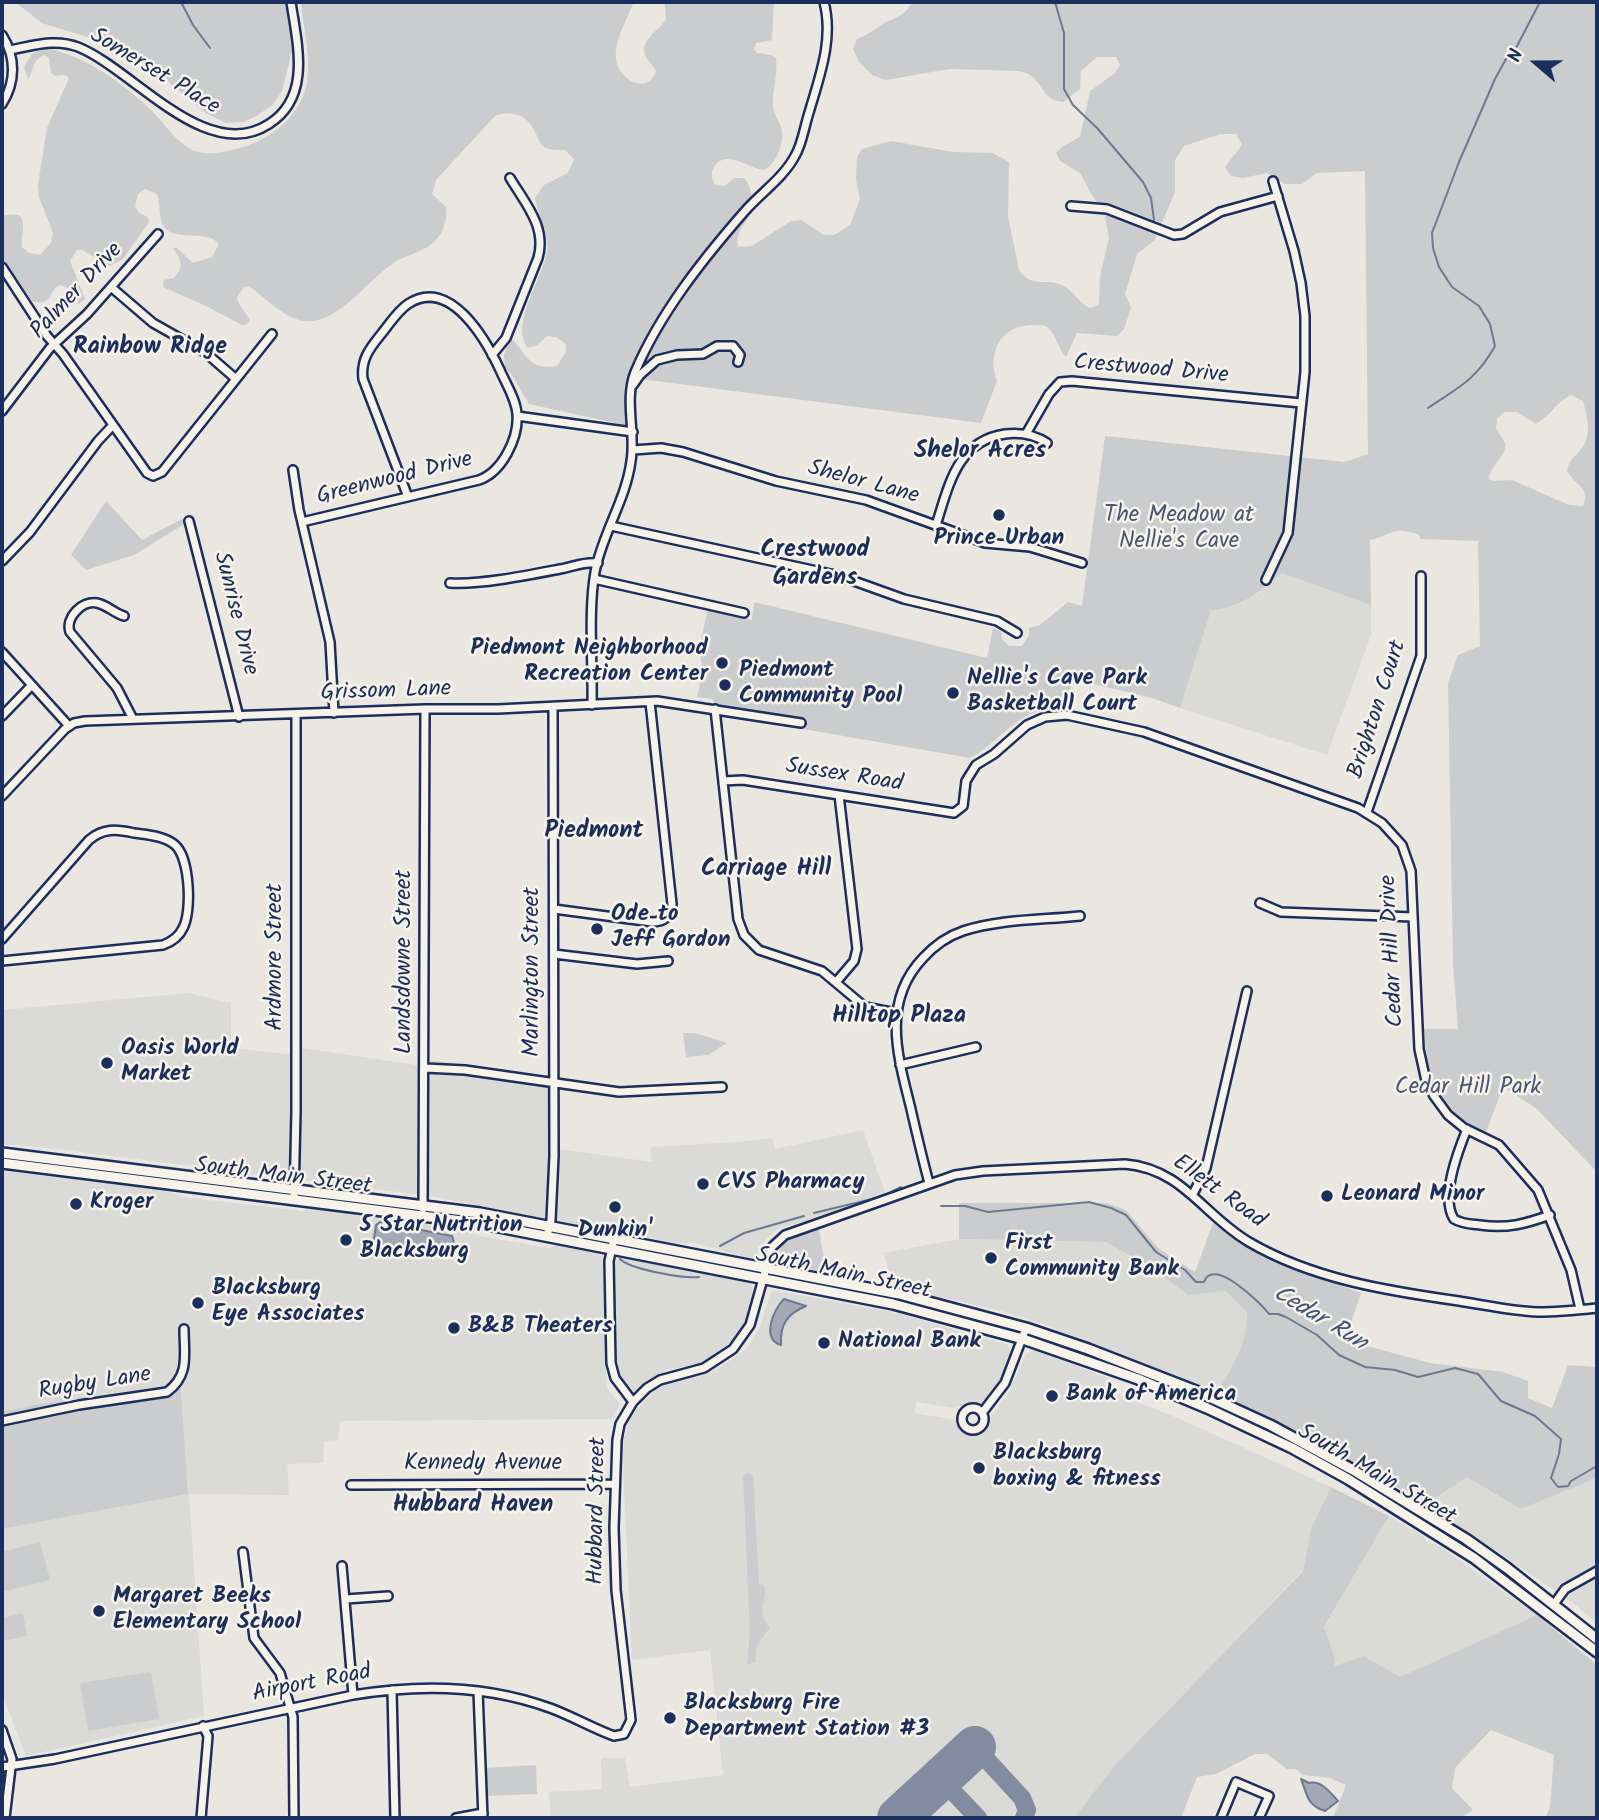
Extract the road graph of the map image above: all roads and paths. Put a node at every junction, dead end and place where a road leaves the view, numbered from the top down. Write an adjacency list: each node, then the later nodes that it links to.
1 (291, 2): 4 (street, Somerset Place)
2 (824, 2): 18 (street)
3 (2, 35): 4 (street)
4 (10, 50): 5 (street)
5 (2, 104)
6 (510, 178): 15 (street)
7 (1273, 181): 8 (street)
8 (1278, 196): 9 (street); 19 (street)
9 (1071, 206)
10 (158, 234): 12 (street, Palmer Drive)
11 (2, 267): 14 (street)
12 (111, 287): 14 (street, Palmer Drive); 17 (street)
13 (272, 334): 17 (street)
14 (55, 344): 20 (street, Palmer Drive); 22 (street)
15 (492, 355): 21 (street); 28 (street)
16 (738, 362): 18 (street)
17 (236, 379): 22 (street)
18 (631, 388): 23 (street)
19 (1301, 403): 24 (street, Crestwood Drive); 38 (street)
20 (2, 411)
21 (517, 416): 23 (street); 28 (street, Greenwood Drive)
22 (113, 425): 33 (street)
23 (633, 432): 26 (street)
24 (1026, 433): 25 (street); 31 (street)
25 (1047, 443)
26 (633, 450): 31 (street, Shelor Lane); 32 (street)
27 (293, 470): 30 (street)
28 (408, 497): 30 (street, Greenwood Drive)
29 (189, 520): 53 (street, Sunrise Drive)
30 (302, 522): 50 (street)
31 (936, 525): 35 (street, Shelor Lane)
32 (611, 526): 34 (street); 42 (street)
33 (2, 561)
34 (598, 563): 37 (street); 39 (street)
35 (1082, 563)
36 (1421, 576): 61 (street, Brighton Court)
37 (594, 579): 40 (street); 46 (street)
38 (1266, 580)
39 (450, 583)
40 (744, 613)
41 (124, 615): 54 (street)
42 (1017, 633)
43 (2, 652): 44 (street)
44 (32, 686): 52 (street); 56 (street)
45 (650, 702): 46 (street, Grissom Lane); 49 (street, Grissom Lane); 63 (street)
46 (592, 705): 47 (street, Grissom Lane)
47 (553, 707): 48 (street, Grissom Lane); 63 (street, Marlington Street)
48 (425, 709): 50 (street, Grissom Lane); 75 (street, Landsdowne Street)
49 (715, 709): 55 (street, Grissom Lane); 57 (street)
50 (334, 713): 51 (street, Grissom Lane)
51 (296, 715): 53 (street, Grissom Lane); 82 (street, Ardmore Street)
52 (2, 716)
53 (239, 717): 54 (street, Grissom Lane)
54 (133, 719): 56 (street, Grissom Lane)
55 (801, 723)
56 (69, 726): 59 (street)
57 (723, 781): 58 (street, Sussex Road); 70 (street)
58 (839, 795): 60 (street, Sussex Road); 70 (street)
59 (2, 796)
60 (958, 812): 61 (street, Cedar Hill Drive)
61 (1367, 812): 65 (street, Cedar Hill Drive)
62 (1260, 903): 65 (street)
63 (554, 909): 67 (street, Marlington Street)
64 (1080, 916): 72 (street)
65 (1413, 917): 78 (street, Cedar Hill Drive)
66 (2, 939): 68 (street)
67 (554, 954): 69 (street); 76 (street, Marlington Street)
68 (2, 961)
69 (668, 961)
70 (837, 981): 72 (street)
71 (1247, 991): 83 (street)
72 (896, 1013): 74 (street)
73 (976, 1047): 74 (street)
74 (900, 1065): 81 (street)
75 (425, 1068): 76 (street); 84 (street, Landsdowne Street)
76 (553, 1084): 77 (street); 86 (street, Marlington Street)
77 (722, 1087)
78 (1467, 1129): 85 (street, Cedar Hill Drive); 85 (street)
79 (2, 1153): 82 (main road, South Main Street)
80 (2, 1163): 82 (main road, South Main Street)
81 (929, 1184): 83 (street, Ellett Road); 88 (street, Ellett Road)
82 (294, 1193): 84 (main road, South Main Street)
83 (1193, 1194): 90 (street, Ellett Road)
84 (423, 1210): 86 (main road, South Main Street)
85 (1550, 1215): 90 (street, Cedar Hill Drive)
86 (548, 1231): 87 (main road, South Main Street)
87 (613, 1244): 88 (main road, South Main Street); 94 (street)
88 (763, 1273): 91 (main road, South Main Street); 93 (main road, South Main Street); 94 (street, Hubbard Street)
89 (1597, 1308): 90 (street, Ellett Road)
90 (1580, 1309)
91 (1026, 1328): 93 (street); 97 (main road, South Main Street)
92 (184, 1329): 96 (street, Rugby Lane)
93 (1023, 1339): 95 (street); 97 (main road, South Main Street)
94 (633, 1402): 98 (street, Hubbard Street)
95 (982, 1412)
96 (2, 1421)
97 (1351, 1474): 105 (main road, South Main Street); 107 (main road, South Main Street)
98 (615, 1484): 99 (street, Kennedy Avenue); 114 (street, Hubbard Street)
99 (351, 1485)
100 (243, 1552): 111 (street)
101 (342, 1566): 104 (street)
102 (1597, 1571): 105 (street)
103 (388, 1596): 104 (street)
104 (346, 1599): 110 (street)
105 (1554, 1604): 106 (main road, South Main Street)
106 (1597, 1639)
107 (1597, 1651)
108 (392, 1690): 109 (street, Airport Road); 110 (street, Airport Road); 121 (street)
109 (478, 1690): 114 (street, Airport Road); 117 (street)
110 (353, 1695): 111 (street, Airport Road)
111 (290, 1708): 112 (street, Airport Road); 120 (street)
112 (203, 1726): 115 (street, Airport Road); 119 (street)
113 (2, 1730): 115 (street)
114 (626, 1732)
115 (12, 1767): 116 (street, Airport Road); 118 (street)
116 (2, 1768)
117 (483, 1816): 122 (street)
118 (5, 1818)
119 (201, 1818)
120 (294, 1818)
121 (395, 1818)
122 (456, 1818)
123 (1221, 1818): 124 (street)
124 (1259, 1818)

